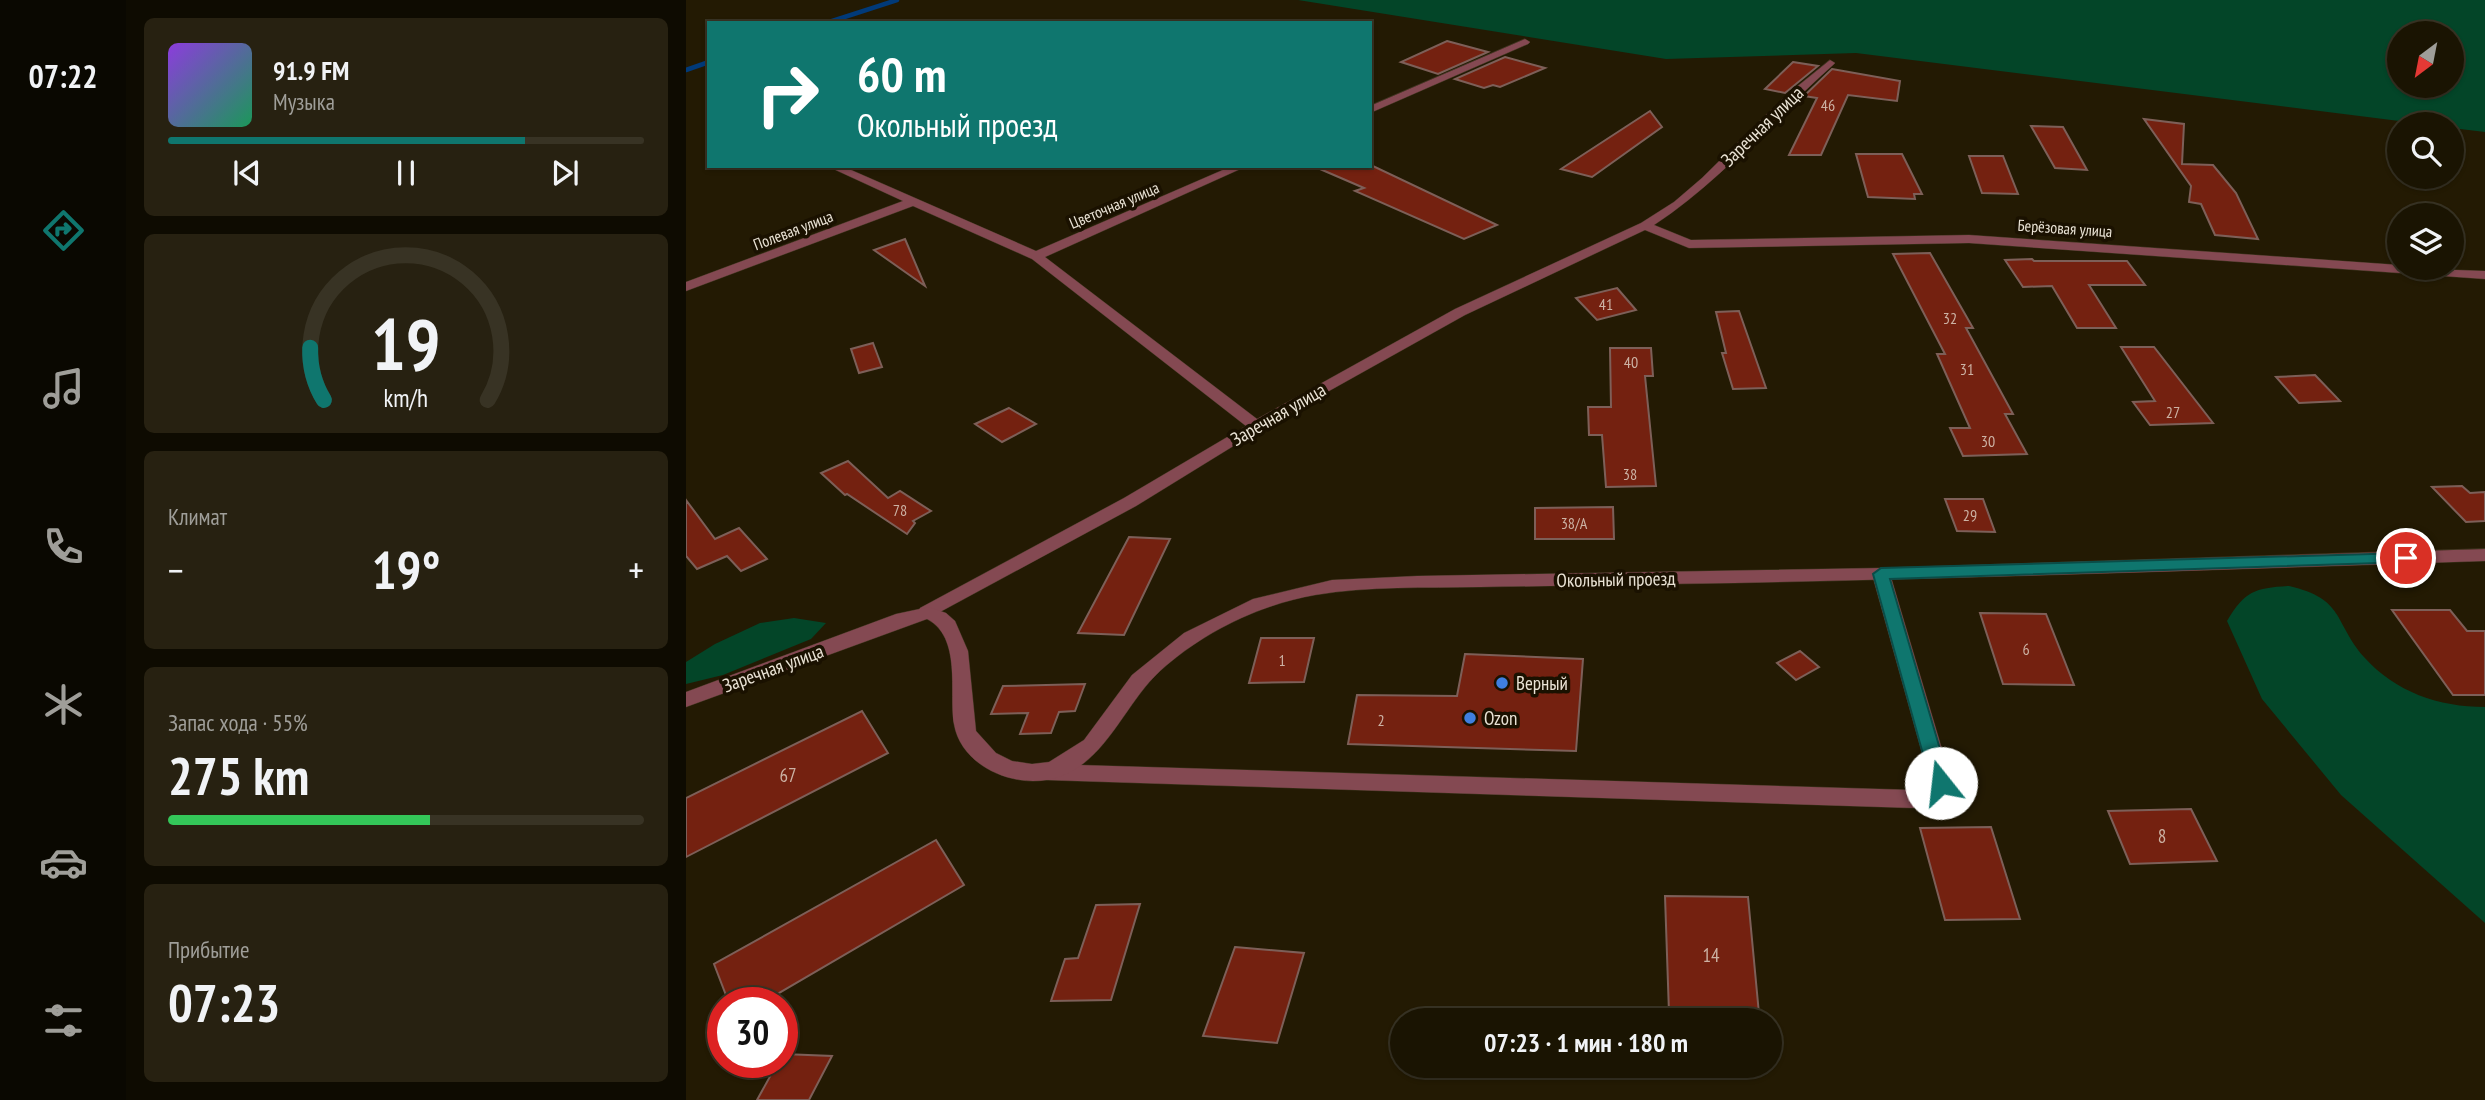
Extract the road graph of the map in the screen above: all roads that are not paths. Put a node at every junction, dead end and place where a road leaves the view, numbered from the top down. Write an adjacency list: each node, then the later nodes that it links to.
1 (1525, 42): 3 (street)
2 (1830, 63): 7 (street, Заречная улица)
3 (1372, 109)
4 (836, 168): 6 (street)
5 (1237, 168): 8 (street, Цветочная улица)
6 (912, 202): 8 (street); 10 (street, Полевая улица)
7 (1646, 226): 9 (street, Берёзовая улица); 11 (street, Заречная улица)
8 (1036, 256): 11 (street)
9 (2485, 275)
10 (686, 287)
11 (1256, 426): 14 (street, Заречная улица)
12 (2485, 555): 13 (street, Окольный проезд)
13 (1881, 574): 16 (street, Окольный проезд); 16 (street)
14 (927, 613): 15 (street, Заречная улица); 16 (street, Окольный проезд)
15 (686, 700)
16 (1046, 772)

